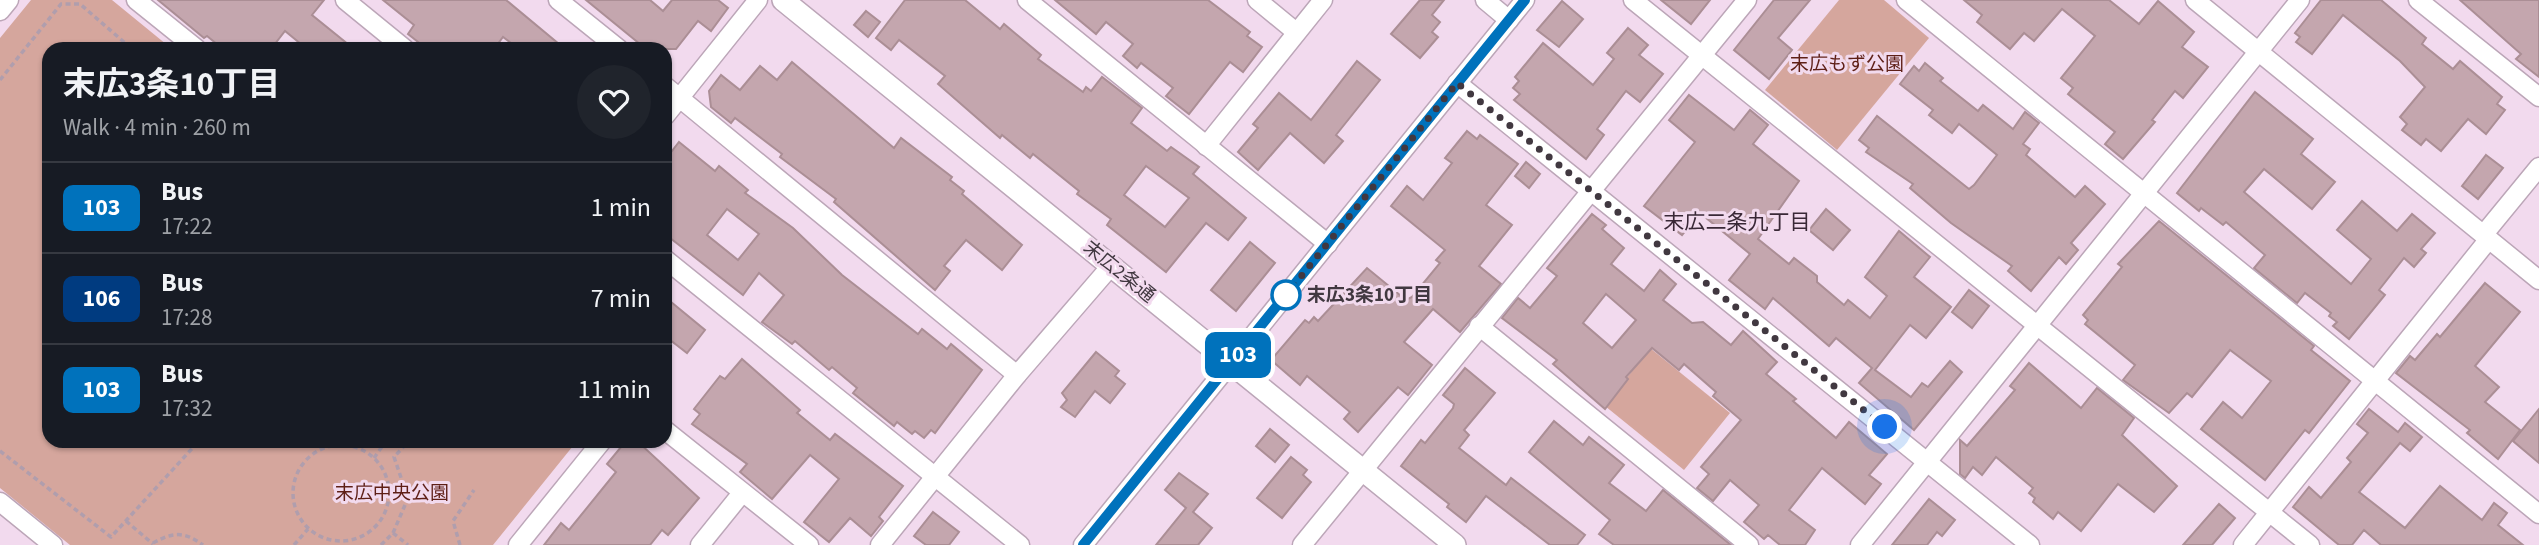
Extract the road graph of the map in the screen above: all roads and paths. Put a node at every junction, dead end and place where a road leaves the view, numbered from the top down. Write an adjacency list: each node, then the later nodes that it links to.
1 (9, 0): 18 (street)
2 (136, 0): 22 (street)
3 (345, 0): 23 (street)
4 (558, 0): 24 (street)
5 (758, 0): 31 (street)
6 (783, 0): 40 (street, 末広2条通)
7 (1027, 0): 33 (street)
8 (1257, 0): 20 (street)
9 (1323, 0): 20 (street)
10 (1485, 0): 19 (street)
11 (1525, 0): 19 (street)
12 (1633, 0): 26 (street)
13 (1747, 0): 26 (street)
14 (1906, 0): 36 (street)
15 (2194, 0): 25 (street)
16 (2300, 0): 25 (street)
17 (2418, 0): 30 (street)
18 (0, 11)
19 (1509, 20): 28 (street)
20 (1296, 32): 33 (street)
21 (124, 42): 27 (path)
22 (188, 42)
23 (396, 42)
24 (610, 42)
25 (2259, 52): 36 (street); 37 (street)
26 (1703, 55): 35 (street); 43 (street)
27 (0, 80)
28 (1457, 83): 35 (street); 38 (street)
29 (672, 92): 31 (street)
30 (2539, 97)
31 (680, 98): 32 (street); 45 (street)
32 (672, 108)
33 (1206, 146): 38 (street)
34 (2539, 167): 37 (street)
35 (1591, 190): 42 (street); 56 (street)
36 (2144, 194): 43 (street); 46 (street)
37 (2487, 237): 41 (street); 46 (street)
38 (1328, 244): 44 (street)
39 (672, 265): 58 (street)
40 (1111, 266): 44 (street, 末広2条通); 45 (street)
41 (2539, 280)
42 (1479, 326): 57 (street); 82 (street)
43 (2037, 326): 56 (street); 62 (street)
44 (1232, 362): 57 (street, 末広2条通); 79 (street)
45 (1017, 375): 58 (street)
46 (2374, 379): 62 (street); 63 (street)
47 (672, 436): 60 (street)
48 (193, 448): 64 (path)
49 (324, 448): 65 (path)
50 (355, 448): 55 (path)
51 (381, 448): 55 (path)
52 (402, 448): 66 (path)
53 (596, 448): 74 (street)
54 (0, 451): 64 (path)
55 (374, 458): 65 (path)
56 (1927, 461): 83 (street); 84 (street)
57 (1362, 470): 80 (street); 81 (street, 末広2条通)
58 (937, 477): 77 (street); 78 (street)
59 (474, 490): 73 (path)
60 (742, 493): 75 (street); 76 (street)
61 (0, 502): 68 (street)
62 (2269, 512): 85 (street); 86 (street)
63 (2539, 514)
64 (126, 520): 67 (path)
65 (308, 529): 70 (path)
66 (393, 533): 71 (path); 72 (path)
67 (153, 544): 69 (path)
68 (52, 545)
69 (203, 545)
70 (294, 545)
71 (381, 545)
72 (408, 545)
73 (460, 545)
74 (518, 545)
75 (700, 545)
76 (808, 545)
77 (880, 545)
78 (1020, 545)
79 (1083, 545)
80 (1302, 545)
81 (1455, 545)
82 (1749, 545)
83 (1860, 545)
84 (2030, 545)
85 (2243, 545)
86 (2310, 545)

